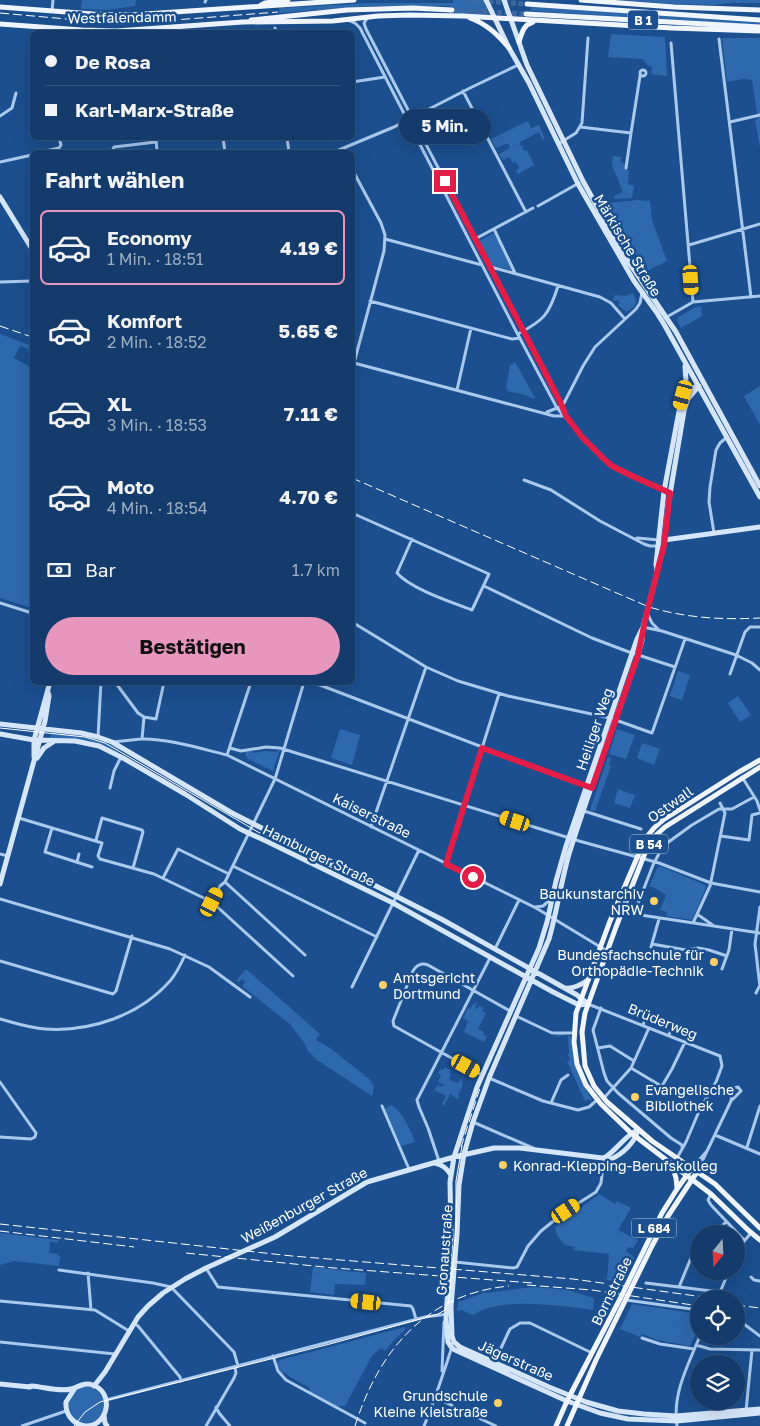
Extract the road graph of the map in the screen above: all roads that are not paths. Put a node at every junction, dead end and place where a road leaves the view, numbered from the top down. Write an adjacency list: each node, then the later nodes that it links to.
1 (54, 0): 13 (street)
2 (288, 0): 9 (main road, Westfalendamm)
3 (354, 0): 9 (main road, Westfalendamm)
4 (486, 0): 17 (main road, Märkische Straße)
5 (504, 0): 18 (main road, Märkische Straße)
6 (581, 0): 7 (main road)
7 (586, 0): 12 (main road)
8 (527, 4): 20 (main road, B 1)
9 (257, 6): 13 (main road, Westfalendamm)
10 (0, 7): 13 (main road, Westfalendamm)
11 (452, 10): 22 (main road, Westfalendamm)
12 (760, 10)
13 (52, 11)
14 (526, 14): 24 (main road, B 1)
15 (462, 16): 16 (main road, Westfalendamm); 17 (main road, Westfalendamm); 31 (main road)
16 (368, 17): 19 (main road, Westfalendamm); 41 (street)
17 (494, 18): 18 (main road, Westfalendamm); 31 (main road, Märkische Straße)
18 (511, 19): 21 (main road, Westfalendamm); 29 (main road, Märkische Straße)
19 (347, 20): 22 (main road, Westfalendamm); 35 (street)
20 (760, 20)
21 (543, 21): 24 (main road, Westfalendamm); 29 (main road)
22 (243, 22): 26 (main road, Westfalendamm)
23 (0, 24): 25 (main road, Westfalendamm)
24 (760, 29)
25 (82, 30)
26 (129, 30)
27 (588, 38): 43 (street)
28 (719, 39): 42 (street)
29 (519, 42): 33 (main road, Märkische Straße)
30 (671, 43): 66 (street)
31 (509, 48): 32 (main road, Märkische Straße)
32 (519, 65): 33 (main road); 37 (street); 47 (main road, Märkische Straße)
33 (527, 65): 47 (main road, Märkische Straße)
34 (641, 75): 44 (street)
35 (385, 78): 36 (street); 41 (street)
36 (355, 82)
37 (463, 91): 41 (street); 59 (street)
38 (16, 92): 40 (street)
39 (760, 115): 42 (street)
40 (0, 116)
41 (410, 120): 50 (street); 64 (street); 67 (street)
42 (730, 122): 62 (street)
43 (580, 127): 44 (street); 47 (street)
44 (632, 133): 53 (street)
45 (60, 140): 48 (street)
46 (156, 140): 49 (street)
47 (561, 142): 55 (main road, Märkische Straße)
48 (53, 150)
49 (113, 150)
50 (345, 150)
51 (30, 154): 52 (street)
52 (0, 162)
53 (626, 168)
54 (355, 175): 63 (street)
55 (581, 183): 57 (street); 73 (main road, Märkische Straße); 79 (main road, Märkische Straße)
56 (0, 197): 65 (main road)
57 (538, 206)
58 (533, 208): 59 (street)
59 (526, 212): 61 (street)
60 (760, 224): 62 (street)
61 (494, 229): 64 (street); 69 (street)
62 (743, 229): 66 (street); 75 (street)
63 (386, 239): 67 (street); 76 (street)
64 (475, 239): 68 (street)
65 (30, 243)
66 (688, 245): 77 (street)
67 (482, 265): 68 (street); 82 (street)
68 (490, 267): 69 (street); 81 (street)
69 (515, 274): 72 (street)
70 (30, 281): 71 (street)
71 (0, 282)
72 (558, 286): 78 (street); 81 (street)
73 (642, 293): 78 (street); 79 (main road, Märkische Straße)
74 (760, 296): 75 (street)
75 (751, 297): 77 (street)
76 (370, 301): 80 (street); 83 (street)
77 (693, 302): 79 (street)
78 (625, 319): 90 (street)
79 (664, 319): 84 (main road, Märkische Straße); 86 (main road, Märkische Straße)
80 (470, 328): 82 (street); 88 (street)
81 (524, 331): 82 (street); 90 (street)
82 (519, 336): 91 (street)
83 (355, 359)
84 (684, 361): 87 (main road, Märkische Straße); 89 (main road, Heiliger Weg)
85 (355, 363): 88 (street)
86 (704, 384): 87 (main road); 96 (main road, Märkische Straße)
87 (698, 386): 89 (main road); 94 (main road, Märkische Straße); 98 (main road, Heiliger Weg)
88 (457, 390): 92 (street)
89 (683, 395): 97 (main road, Heiliger Weg)
90 (562, 406): 91 (street); 93 (street)
91 (557, 408): 92 (street); 93 (street)
92 (544, 412): 93 (street)
93 (566, 416): 97 (street)
94 (726, 438): 99 (main road, Märkische Straße); 104 (street)
95 (524, 480): 106 (street)
96 (760, 486)
97 (664, 491): 98 (street); 106 (main road, Heiliger Weg)
98 (670, 493): 106 (main road, Heiliger Weg)
99 (760, 497)
100 (355, 514): 105 (street)
101 (760, 522): 103 (main road)
102 (760, 527): 103 (main road)
103 (750, 529): 104 (main road)
104 (714, 533): 106 (main road)
105 (412, 539): 107 (street); 107 (street)
106 (661, 542): 110 (main road, Heiliger Weg)
107 (484, 586): 116 (street)
108 (0, 602): 109 (street)
109 (30, 612)
110 (647, 612): 112 (main road, Heiliger Weg); 114 (street)
111 (355, 624): 118 (street)
112 (643, 626): 114 (street); 116 (main road, Heiliger Weg)
113 (760, 627): 117 (street)
114 (662, 631): 115 (street)
115 (685, 639): 117 (street); 119 (street)
116 (636, 654): 119 (street); 131 (main road, Heiliger Weg)
117 (736, 656): 120 (street); 121 (street)
118 (426, 666): 129 (street); 132 (street)
119 (675, 667): 131 (street)
120 (760, 670)
121 (730, 674)
122 (49, 685): 134 (main road)
123 (101, 685): 136 (street)
124 (117, 685): 130 (street)
125 (163, 685): 130 (street)
126 (250, 685): 141 (street)
127 (303, 685): 143 (street)
128 (320, 685): 132 (street)
129 (499, 694): 131 (street); 142 (street)
130 (144, 717): 138 (street)
131 (613, 718): 153 (main road, Heiliger Weg)
132 (408, 720): 142 (street); 152 (street)
133 (0, 724): 134 (main road)
134 (40, 728): 136 (main road); 137 (main road)
135 (0, 734): 137 (main road)
136 (98, 737): 140 (main road, Hamburger Straße)
137 (37, 738): 139 (main road); 146 (main road)
138 (142, 739): 140 (street, Kaiserstraße); 144 (street, Kaiserstraße)
139 (58, 740): 145 (main road, Hamburger Straße); 146 (main road)
140 (112, 742): 164 (main road, Hamburger Straße)
141 (230, 748): 143 (street); 144 (street)
142 (482, 748): 153 (street); 157 (street)
143 (284, 749): 151 (street); 152 (street)
144 (227, 755): 151 (street, Kaiserstraße)
145 (121, 758): 154 (street); 164 (main road, Hamburger Straße)
146 (35, 760): 161 (main road)
147 (760, 760): 149 (main road, Ostwall / B 54)
148 (760, 767): 150 (main road, Ostwall / B 54)
149 (739, 772): 150 (street); 173 (main road, Ostwall / B 54)
150 (742, 778): 155 (street); 174 (main road, Ostwall / B 54)
151 (275, 779): 162 (street, Kaiserstraße); 164 (street)
152 (386, 780): 157 (street); 162 (street)
153 (589, 787): 159 (main road, Heiliger Weg); 167 (main road, Heiliger Weg)
154 (110, 788)
155 (754, 797): 158 (street); 160 (street)
156 (720, 803): 158 (street)
157 (465, 805): 167 (street); 177 (street)
158 (724, 810): 166 (street); 176 (street)
159 (584, 811): 165 (street); 167 (main road, Heiliger Weg)
160 (760, 811): 166 (street)
161 (19, 818): 163 (street); 172 (main road)
162 (371, 827): 169 (street, Kaiserstraße)
163 (52, 828): 168 (street); 175 (street)
164 (252, 829): 178 (street); 187 (main road, Hamburger Straße); 192 (main road, Hamburger Straße)
165 (641, 829)
166 (721, 836): 184 (street)
167 (572, 838): 173 (street); 188 (main road, Heiliger Weg); 197 (main road, Heiliger Weg)
168 (96, 840): 180 (street); 180 (street)
169 (419, 850): 177 (street, Kaiserstraße); 187 (street)
170 (0, 854): 172 (street)
171 (79, 854): 175 (street)
172 (8, 856): 185 (main road)
173 (636, 856): 174 (street); 205 (main road, Ostwall / B 54)
174 (643, 858): 176 (street); 207 (main road, Ostwall / B 54)
175 (76, 862): 179 (street)
176 (655, 862): 184 (street); 198 (street)
177 (446, 864): 190 (street, Kaiserstraße)
178 (233, 866): 181 (street); 204 (street)
179 (92, 867)
180 (133, 868): 182 (street)
181 (229, 874): 182 (street); 183 (street)
182 (163, 878): 191 (street)
183 (225, 882): 191 (street); 209 (street)
184 (711, 883): 186 (street); 195 (street)
185 (0, 884)
186 (760, 892)
187 (397, 896): 192 (street); 206 (main road, Hamburger Straße)
188 (552, 898): 193 (street); 196 (main road, Heiliger Weg)
189 (0, 899): 203 (street)
190 (519, 900): 193 (street, Kaiserstraße); 206 (street)
191 (212, 902): 216 (street)
192 (393, 903): 204 (street); 211 (main road, Hamburger Straße)
193 (534, 907): 196 (street, Kaiserstraße)
194 (760, 907): 202 (street)
195 (697, 914): 199 (street); 200 (street)
196 (548, 915): 197 (street, Kaiserstraße); 213 (main road)
197 (555, 919): 205 (street, Kaiserstraße); 215 (main road)
198 (659, 919): 199 (street); 210 (street)
199 (693, 923): 200 (street)
200 (714, 926): 201 (street)
201 (732, 929): 202 (street); 210 (street)
202 (758, 932): 222 (street)
203 (132, 936): 208 (street); 212 (street)
204 (377, 937): 220 (street)
205 (601, 948): 207 (street, Kaiserstraße); 218 (main road, B 54)
206 (494, 949): 213 (main road, Hamburger Straße)
207 (608, 952): 228 (main road, B 54)
208 (186, 955): 225 (street); 233 (street)
209 (306, 955)
210 (727, 956): 214 (street)
211 (490, 958): 217 (main road, Hamburger Straße); 223 (street)
212 (0, 961)
213 (529, 969): 215 (main road, Hamburger Straße); 217 (main road)
214 (722, 969)
215 (535, 972): 219 (main road); 221 (main road, Brüderweg)
216 (294, 976)
217 (525, 977): 219 (main road, Hamburger Straße); 230 (main road)
218 (588, 980): 221 (main road); 226 (main road, B 54)
219 (532, 981): 227 (main road, Brüderweg); 231 (main road)
220 (352, 987)
221 (562, 987): 226 (main road, Brüderweg)
222 (760, 987): 224 (street)
223 (473, 990): 230 (street); 241 (street); 241 (street)
224 (756, 993)
225 (250, 997)
226 (582, 998): 227 (main road, B 54); 228 (main road, Brüderweg)
227 (580, 1004): 228 (main road, Brüderweg); 237 (main road, B 54)
228 (588, 1004): 229 (street, Brüderweg); 252 (main road, B 54)
229 (601, 1008): 234 (street, Brüderweg); 240 (street)
230 (510, 1011): 243 (main road)
231 (516, 1016): 237 (street); 244 (main road)
232 (646, 1017): 234 (street)
233 (0, 1019)
234 (644, 1025): 236 (street, Brüderweg)
235 (672, 1027): 238 (street)
236 (649, 1028): 238 (street, Brüderweg); 242 (street)
237 (574, 1033): 253 (main road, B 54)
238 (669, 1035): 239 (street, Brüderweg)
239 (685, 1042): 250 (street); 258 (street, Brüderweg)
240 (598, 1048): 242 (street); 251 (street)
241 (441, 1052): 246 (street); 274 (street)
242 (634, 1061): 245 (street)
243 (487, 1063): 244 (main road); 246 (main road)
244 (494, 1065): 248 (main road)
245 (631, 1068): 250 (street); 251 (street)
246 (482, 1074): 271 (main road)
247 (568, 1075): 255 (street)
248 (489, 1078): 255 (street); 259 (main road)
249 (0, 1082): 263 (street)
250 (662, 1086): 258 (street)
251 (613, 1088): 252 (street); 266 (street)
252 (604, 1098): 260 (main road, B 54)
253 (596, 1100): 255 (street); 261 (main road, B 54)
254 (732, 1101): 262 (street)
255 (551, 1103)
256 (382, 1106): 278 (street)
257 (760, 1106): 265 (street)
258 (700, 1109): 266 (street)
259 (473, 1122): 267 (street); 269 (main road)
260 (638, 1130): 261 (main road); 264 (main road); 273 (main road, B 54)
261 (631, 1133): 264 (main road, B 54); 272 (main road)
262 (715, 1134): 265 (street); 268 (street)
263 (0, 1137)
264 (637, 1137): 272 (main road); 275 (main road, B 54)
265 (747, 1147): 270 (street)
266 (682, 1148): 273 (street)
267 (536, 1150): 269 (main road, Weißenburger Straße); 272 (main road, Weißenburger Straße)
268 (707, 1151): 277 (street); 279 (street)
269 (464, 1154): 271 (main road, Weißenburger Straße); 292 (main road, Gronaustraße)
270 (760, 1154)
271 (454, 1157): 274 (main road, Weißenburger Straße); 280 (main road, Gronaustraße)
272 (604, 1158): 292 (street)
273 (676, 1158): 277 (main road, B 54)
274 (439, 1161): 276 (main road, Weißenburger Straße)
275 (670, 1162): 281 (main road, B 54); 283 (main road)
276 (432, 1163): 278 (main road, Weißenburger Straße); 280 (main road)
277 (692, 1168): 279 (main road, B 54); 281 (main road, Bornstraße / L 684)
278 (409, 1169): 294 (main road, Weißenburger Straße)
279 (698, 1172): 282 (main road, Bornstraße / L 684); 288 (main road, B 54)
280 (451, 1175): 307 (main road, Gronaustraße)
281 (687, 1175): 282 (main road, B 54); 283 (main road, Bornstraße / L 684)
282 (692, 1179): 284 (main road, B 54); 303 (main road, Bornstraße / L 684)
283 (677, 1189): 319 (main road, Bornstraße / L 684)
284 (711, 1194): 285 (street); 289 (main road, B 54)
285 (726, 1222): 286 (street); 287 (street)
286 (723, 1225)
287 (729, 1225)
288 (760, 1228)
289 (752, 1233): 290 (street); 291 (main road, B 54)
290 (745, 1239)
291 (760, 1240)
292 (455, 1262): 307 (main road, Gronaustraße)
293 (690, 1262): 301 (street)
294 (206, 1268): 300 (main road, Weißenburger Straße); 308 (street)
295 (59, 1270): 296 (street)
296 (88, 1273): 300 (street); 306 (street)
297 (751, 1277): 298 (street)
298 (760, 1281)
299 (646, 1283): 301 (street)
300 (171, 1287): 309 (main road, Weißenburger Straße); 323 (street)
301 (679, 1287): 302 (street)
302 (706, 1290)
303 (626, 1300): 305 (street); 334 (main road, Bornstraße / L 684)
304 (0, 1301): 306 (street)
305 (690, 1309)
306 (90, 1310): 311 (street)
307 (448, 1315): 308 (street); 315 (main road, Gronaustraße); 324 (street, Gronaustraße)
308 (416, 1320): 321 (street)
309 (134, 1324): 311 (main road, Weißenburger Straße); 325 (street)
310 (745, 1325): 312 (street)
311 (130, 1331): 320 (main road, Weißenburger Straße)
312 (760, 1336)
313 (642, 1338): 316 (street)
314 (0, 1342): 320 (street)
315 (453, 1345): 322 (main road, Jägerstraße); 324 (street, Gronaustraße); 331 (main road, Jägerstraße)
316 (695, 1347): 317 (street); 341 (street)
317 (752, 1350): 318 (street); 338 (street)
318 (760, 1350)
319 (593, 1353): 322 (street); 331 (main road, Bornstraße / L 684)
320 (116, 1354): 328 (main road, Weißenburger Straße)
321 (273, 1356): 323 (street); 342 (street)
322 (494, 1363): 331 (main road, Jägerstraße)
323 (237, 1367): 325 (street); 335 (street)
324 (442, 1374): 330 (street, Gronaustraße)
325 (181, 1381): 332 (street)
326 (0, 1384): 327 (main road)
327 (28, 1387): 329 (main road); 333 (main road)
328 (96, 1387): 329 (main road); 332 (main road)
329 (75, 1388): 333 (main road)
330 (436, 1398): 350 (street, Gronaustraße); 351 (street)
331 (568, 1398): 334 (main road); 352 (main road, Bornstraße / L 684)
332 (106, 1400): 340 (main road)
333 (66, 1402): 337 (main road)
334 (578, 1402): 341 (main road); 353 (main road, Bornstraße / L 684)
335 (216, 1407): 348 (street); 349 (street)
336 (760, 1409): 338 (main road)
337 (66, 1411): 343 (main road); 345 (street)
338 (746, 1411): 341 (main road)
339 (760, 1413): 341 (main road)
340 (104, 1415): 344 (main road); 347 (main road)
341 (677, 1421)
342 (365, 1423)
343 (74, 1424): 344 (main road)
344 (94, 1424): 346 (main road)
345 (22, 1426)
346 (103, 1426)
347 (108, 1426)
348 (206, 1426)
349 (230, 1426)
350 (424, 1426)
351 (496, 1426)
352 (556, 1426)
353 (567, 1426)

